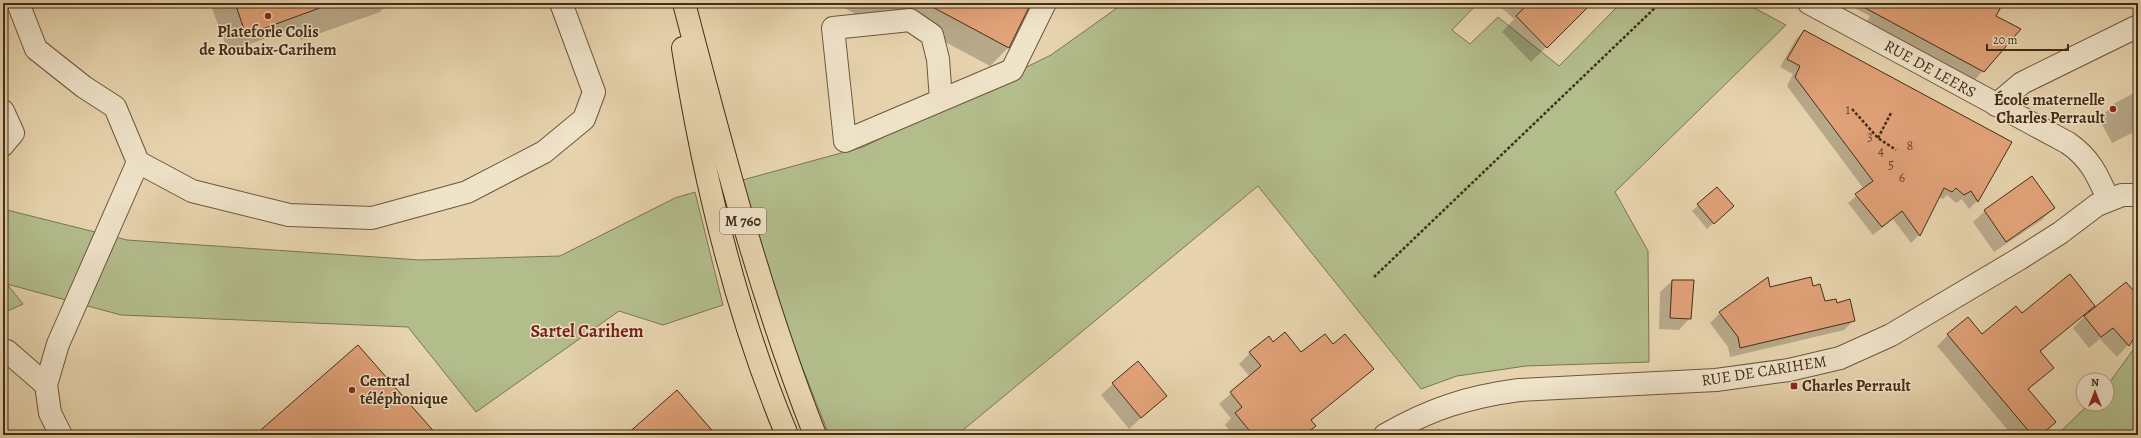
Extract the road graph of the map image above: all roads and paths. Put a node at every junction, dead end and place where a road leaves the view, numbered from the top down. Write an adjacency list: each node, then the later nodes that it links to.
1 (18, 3): 17 (street)
2 (561, 3): 17 (street)
3 (675, 3): 24 (main road, M 760)
4 (684, 3): 25 (main road, M 760)
5 (1045, 3): 9 (street)
6 (1660, 3): 20 (path)
7 (1809, 3): 10 (street, RUE DE LEERS)
8 (2138, 26): 10 (street)
9 (941, 100): 9 (street)
10 (1996, 105): 19 (street, RUE DE LEERS)
11 (1852, 109): 14 (path)
12 (3, 111): 15 (street)
13 (1891, 113): 14 (path)
14 (1878, 138): 16 (path)
15 (3, 144)
16 (1896, 150)
17 (138, 162): 22 (street)
18 (2138, 195): 19 (street)
19 (2108, 199): 26 (street, RUE DE CARIHEM)
20 (1374, 277)
21 (3, 351): 22 (street)
22 (46, 385): 23 (street)
23 (61, 435)
24 (787, 435)
25 (815, 435)
26 (1385, 435)

